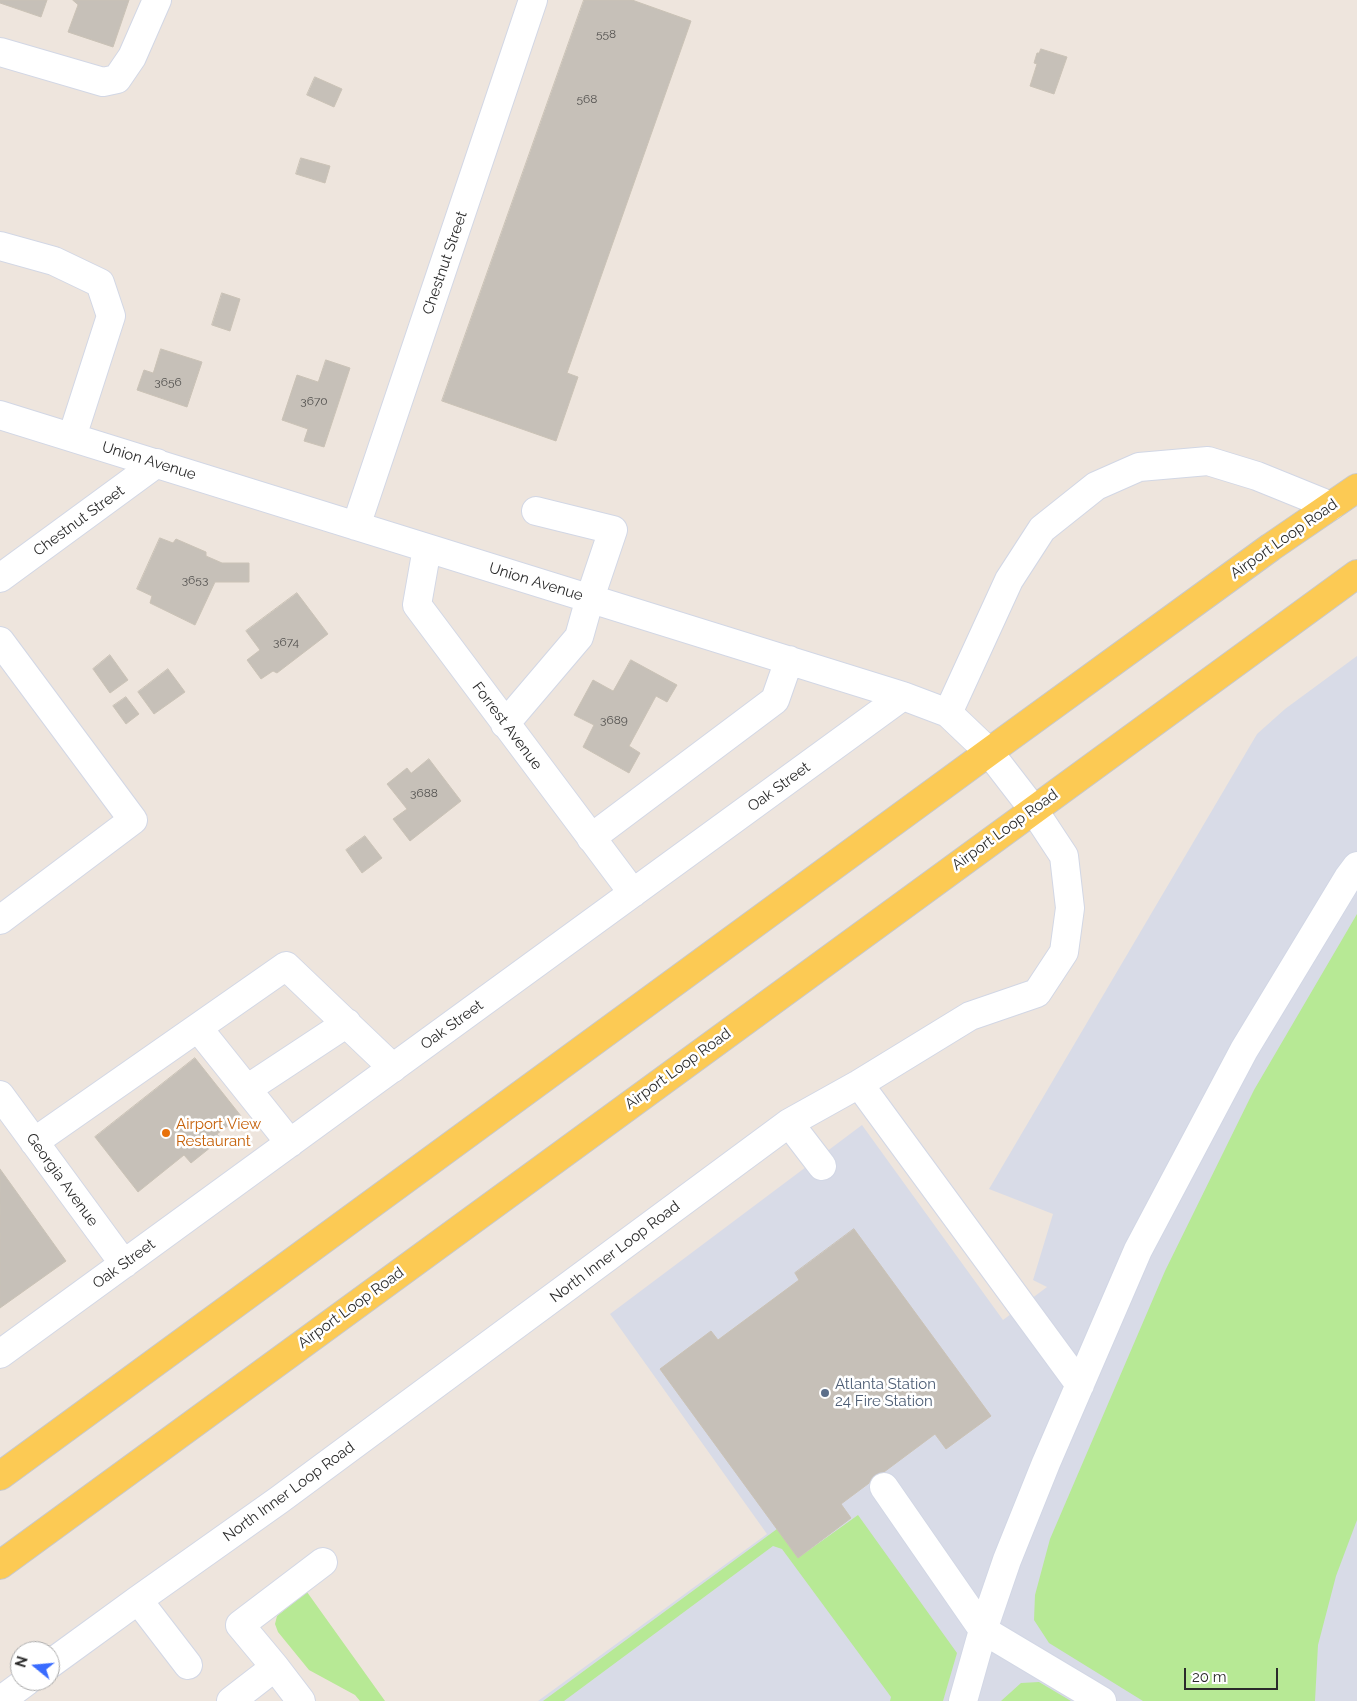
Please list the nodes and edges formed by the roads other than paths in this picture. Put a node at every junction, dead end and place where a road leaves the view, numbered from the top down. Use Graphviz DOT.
graph roads {
  1 [pos="157,0"];
  2 [pos="533,0"];
  3 [pos="0,52"];
  4 [pos="0,246"];
  5 [pos="0,414"];
  6 [pos="72,437"];
  7 [pos="157,463"];
  8 [pos="1357,488"];
  9 [pos="1331,506"];
  10 [pos="536,511"];
  11 [pos="356,526"];
  12 [pos="427,548"];
  13 [pos="1357,574"];
  14 [pos="0,578"];
  15 [pos="590,598"];
  16 [pos="0,641"];
  17 [pos="789,660"];
  18 [pos="903,696"];
  19 [pos="948,712"];
  20 [pos="505,724"];
  21 [pos="989,752"];
  22 [pos="1034,809"];
  23 [pos="591,838"];
  24 [pos="1357,866"];
  25 [pos="632,893"];
  26 [pos="0,920"];
  27 [pos="347,1023"];
  28 [pos="198,1028"];
  29 [pos="393,1068"];
  30 [pos="859,1084"];
  31 [pos="247,1089"];
  32 [pos="0,1095"];
  33 [pos="789,1123"];
  34 [pos="34,1142"];
  35 [pos="290,1143"];
  36 [pos="822,1166"];
  37 [pos="124,1264"];
  38 [pos="0,1354"];
  39 [pos="1080,1385"];
  40 [pos="0,1476"];
  41 [pos="884,1487"];
  42 [pos="323,1562"];
  43 [pos="0,1565"];
  44 [pos="138,1600"];
  45 [pos="983,1630"];
  46 [pos="60,1657"];
  47 [pos="188,1665"];
  48 [pos="275,1667"];
  49 [pos="14,1691"];
  50 [pos="0,1701"];
  51 [pos="230,1701"];
  52 [pos="300,1701"];
  53 [pos="963,1701"];
  54 [pos="1102,1701"];
  1 -- 3 [label="street"];
  2 -- 11 [label="street, Chestnut Street"];
  4 -- 6 [label="street"];
  5 -- 6 [label="street, Union Avenue"];
  6 -- 7 [label="street, Union Avenue"];
  7 -- 11 [label="street, Union Avenue"];
  7 -- 14 [label="street, Chestnut Street"];
  8 -- 9 [label="main road, Airport Loop Road"];
  9 -- 19 [label="street"];
  9 -- 21 [label="main road, Airport Loop Road"];
  10 -- 15 [label="street"];
  11 -- 12 [label="street, Union Avenue"];
  12 -- 15 [label="street, Union Avenue"];
  12 -- 20 [label="street, Forrest Avenue"];
  13 -- 22 [label="main road, Airport Loop Road"];
  15 -- 17 [label="street, Union Avenue"];
  15 -- 20 [label="street"];
  16 -- 26 [label="street"];
  17 -- 18 [label="street, Union Avenue"];
  17 -- 23 [label="street"];
  18 -- 19 [label="street, Union Avenue"];
  18 -- 25 [label="street, Oak Street"];
  19 -- 21 [label="street, Union Avenue"];
  20 -- 23 [label="street, Forrest Avenue"];
  21 -- 22 [label="street, Union Avenue"];
  21 -- 40 [label="main road, Airport Loop Road"];
  22 -- 30 [label="street, North Inner Loop Road"];
  22 -- 43 [label="main road, Airport Loop Road"];
  23 -- 25 [label="street, Forrest Avenue"];
  24 -- 39 [label="street"];
  25 -- 29 [label="street, Oak Street"];
  27 -- 28 [label="street"];
  27 -- 29 [label="street"];
  27 -- 31 [label="street"];
  28 -- 31 [label="street"];
  28 -- 34 [label="street"];
  29 -- 35 [label="street, Oak Street"];
  30 -- 33 [label="street, North Inner Loop Road"];
  30 -- 39 [label="street"];
  31 -- 35 [label="street"];
  32 -- 34 [label="street, Georgia Avenue"];
  33 -- 36 [label="street"];
  33 -- 44 [label="street, North Inner Loop Road"];
  34 -- 37 [label="street, Georgia Avenue"];
  35 -- 37 [label="street, Oak Street"];
  37 -- 38 [label="street, Oak Street"];
  39 -- 45 [label="street"];
  41 -- 45 [label="street"];
  42 -- 48 [label="street"];
  44 -- 46 [label="street, North Inner Loop Road"];
  44 -- 47 [label="street"];
  45 -- 53 [label="street"];
  45 -- 54 [label="street"];
  48 -- 51 [label="street"];
  48 -- 52 [label="street"];
  49 -- 50 [label="street"];
}
